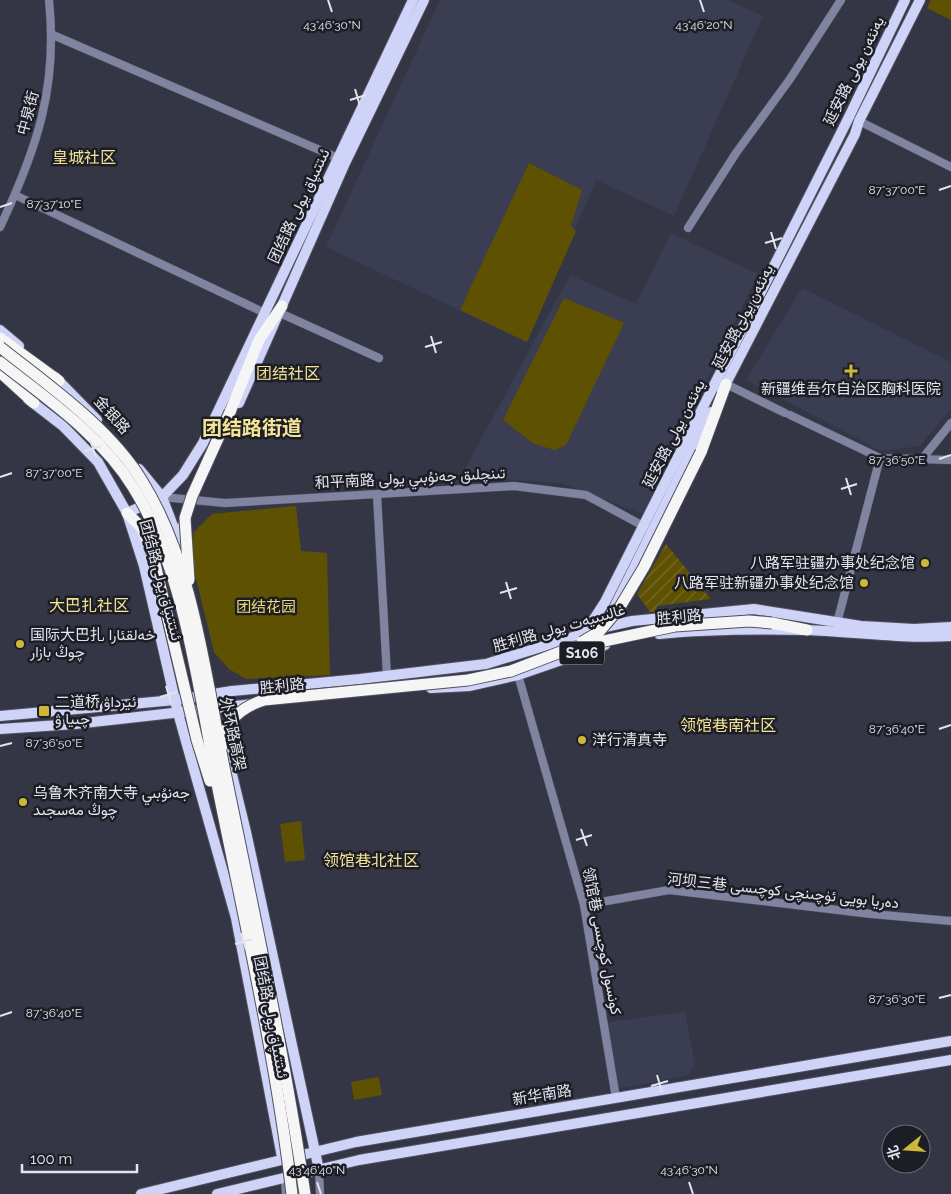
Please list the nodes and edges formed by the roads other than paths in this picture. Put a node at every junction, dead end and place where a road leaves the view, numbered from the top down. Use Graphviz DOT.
graph roads {
  1 [pos="49,0"];
  2 [pos="413,0"];
  3 [pos="424,0"];
  4 [pos="841,0"];
  5 [pos="905,0"];
  6 [pos="920,0"];
  7 [pos="53,35"];
  8 [pos="859,121"];
  9 [pos="338,158"];
  10 [pos="951,167"];
  11 [pos="15,196"];
  12 [pos="0,227"];
  13 [pos="688,228"];
  14 [pos="281,310"];
  15 [pos="264,313"];
  16 [pos="0,330"];
  17 [pos="0,338"];
  18 [pos="0,347"];
  19 [pos="379,358"];
  20 [pos="0,362"];
  21 [pos="0,372"];
  22 [pos="0,377"];
  23 [pos="59,380"];
  24 [pos="726,384"];
  25 [pos="34,403"];
  26 [pos="951,423"];
  27 [pos="880,458"];
  28 [pos="922,459"];
  29 [pos="951,460"];
  30 [pos="377,495"];
  31 [pos="162,497"];
  32 [pos="192,498"];
  33 [pos="127,513"];
  34 [pos="647,528"];
  35 [pos="178,539"];
  36 [pos="194,619"];
  37 [pos="837,622"];
  38 [pos="605,627"];
  39 [pos="951,627"];
  40 [pos="807,630"];
  41 [pos="581,634"];
  42 [pos="951,636"];
  43 [pos="571,648"];
  44 [pos="594,649"];
  45 [pos="518,675"];
  46 [pos="387,676"];
  47 [pos="212,694"];
  48 [pos="175,700"];
  49 [pos="215,708"];
  50 [pos="178,713"];
  51 [pos="0,716"];
  52 [pos="0,729"];
  53 [pos="224,768"];
  54 [pos="228,839"];
  55 [pos="584,905"];
  56 [pos="951,921"];
  57 [pos="951,1041"];
  58 [pos="951,1060"];
  59 [pos="616,1098"];
  60 [pos="505,1117"];
  61 [pos="508,1135"];
  62 [pos="316,1152"];
  63 [pos="283,1160"];
  64 [pos="319,1170"];
  65 [pos="285,1178"];
  66 [pos="140,1194"];
  67 [pos="217,1194"];
  68 [pos="286,1194"];
  69 [pos="292,1194"];
  70 [pos="305,1194"];
  71 [pos="320,1194"];
  1 -- 7 [label="street, 中泉街"];
  2 -- 9 [label="main road, 团结路 ئىتتىپاق يولى"];
  3 -- 14 [label="main road, 团结路 ئىتتىپاق يولى"];
  4 -- 13 [label="street"];
  5 -- 34 [label="main road, 延安路 يەنئەن يولى / S106"];
  6 -- 8 [label="main road, 延安路يەنئەن يولى / S106"];
  7 -- 9 [label="street"];
  7 -- 11 [label="street, 中泉街"];
  8 -- 10 [label="street"];
  8 -- 24 [label="main road, 延安路يەنئەن يولى / S106"];
  9 -- 15 [label="main road, 团结路 ئىتتىپاق يولى"];
  11 -- 12 [label="street, 中泉街"];
  11 -- 15 [label="street"];
  14 -- 19 [label="street"];
  14 -- 32 [label="main road, 团结路 ئىتتىپاق يولى"];
  14 -- 36 [label="highway, bridge"];
  15 -- 31 [label="main road, 团结路 ئىتتىپاق يولى"];
  16 -- 23 [label="main road, 金银路"];
  17 -- 23 [label="highway"];
  18 -- 36 [label="highway, 外环路高架, bridge"];
  20 -- 54 [label="highway, 外环路高架, bridge"];
  21 -- 25 [label="highway"];
  22 -- 25 [label="main road"];
  23 -- 31 [label="main road, 金银路"];
  24 -- 27 [label="street"];
  24 -- 34 [label="main road, 延安路يەنئەن يولى / S106"];
  24 -- 43 [label="highway, bridge"];
  25 -- 33 [label="main road"];
  26 -- 28 [label="street"];
  27 -- 28 [label="street"];
  27 -- 37 [label="street"];
  28 -- 29 [label="street"];
  30 -- 32 [label="street, 和平南路 تىنچلىق جەنۇبىي يولى"];
  30 -- 34 [label="street, 和平南路 تىنچلىق جەنۇبىي يولى"];
  30 -- 46 [label="street"];
  31 -- 32 [label="street, 和平南路 تىنچلىق جەنۇبىي يولى"];
  31 -- 33 [label="main road, 团结路 ئىتتىپاق يولى"];
  31 -- 35 [label="main road, 金银路"];
  32 -- 35 [label="main road, 团结路 ئىتتىپاق يولى"];
  33 -- 48 [label="main road, 团结路 ئىتتىپاق يولى"];
  33 -- 54 [label="highway, bridge"];
  34 -- 38 [label="main road, 延安路يەنئەن يولى / S106"];
  34 -- 41 [label="main road, 延安路 يەنئەن يولى / S106"];
  35 -- 47 [label="main road, 团结路 ئىتتىپاق يولى"];
  36 -- 53 [label="highway, 外环路高架, bridge"];
  37 -- 38 [label="main road, 胜利路 غالىبىيەت يولى / S106"];
  37 -- 39 [label="main road, 胜利路 غالىبىيەت يولى / S106"];
  38 -- 41 [label="main road, 胜利路 غالىبىيەت يولى / S106"];
  38 -- 44 [label="main road, 延安路يەنئەن يولى / S106"];
  40 -- 42 [label="main road, 胜利路 / S106"];
  40 -- 43 [label="highway, bridge"];
  40 -- 44 [label="main road, 胜利路 / S106"];
  41 -- 46 [label="main road, 胜利路 غالىبىيەت يولى / S106"];
  43 -- 53 [label="highway, bridge"];
  44 -- 45 [label="main road, 胜利路 / S106"];
  45 -- 49 [label="main road, 胜利路 / S106"];
  45 -- 55 [label="street, 领馆巷 كونسول كوچىسى"];
  46 -- 47 [label="main road, 胜利路 غالىبىيەت يولى / S106"];
  47 -- 48 [label="main road, 胜利路 غالىبىيەت يولى / S106"];
  47 -- 49 [label="main road, 团结路 ئىتتىپاق يولى"];
  48 -- 50 [label="main road, 团结路 ئىتتىپاق يولى"];
  48 -- 51 [label="main road, 胜利路 غالىبىيەت يولى"];
  49 -- 50 [label="main road, 胜利路 / S106"];
  49 -- 62 [label="main road, 团结路 ئىتتىپاق يولى"];
  50 -- 52 [label="main road, 胜利路"];
  50 -- 63 [label="main road, 团结路 ئىتتىپاق يولى"];
  53 -- 70 [label="highway, 外环路高架, bridge"];
  54 -- 69 [label="highway, 外环路高架, bridge"];
  55 -- 56 [label="street, 河坝三巷 دەريا بويى ئۈچىنچى كوچىسى"];
  55 -- 59 [label="street, 领馆巷 كونسول كوچىسى"];
  57 -- 59 [label="main road, 新华南路"];
  58 -- 61 [label="main road"];
  59 -- 60 [label="main road, 新华南路"];
  60 -- 61 [label="main road"];
  60 -- 62 [label="main road, 新华南路"];
  61 -- 64 [label="main road"];
  62 -- 63 [label="main road, 新华南路"];
  62 -- 64 [label="main road, 团结路 ئىتتىپاق يولى"];
  63 -- 65 [label="main road, 团结路 ئىتتىپاق يولى"];
  63 -- 66 [label="main road, 新华南路"];
  64 -- 65 [label="main road"];
  64 -- 71 [label="street"];
  65 -- 67 [label="main road"];
  65 -- 68 [label="street"];
}
